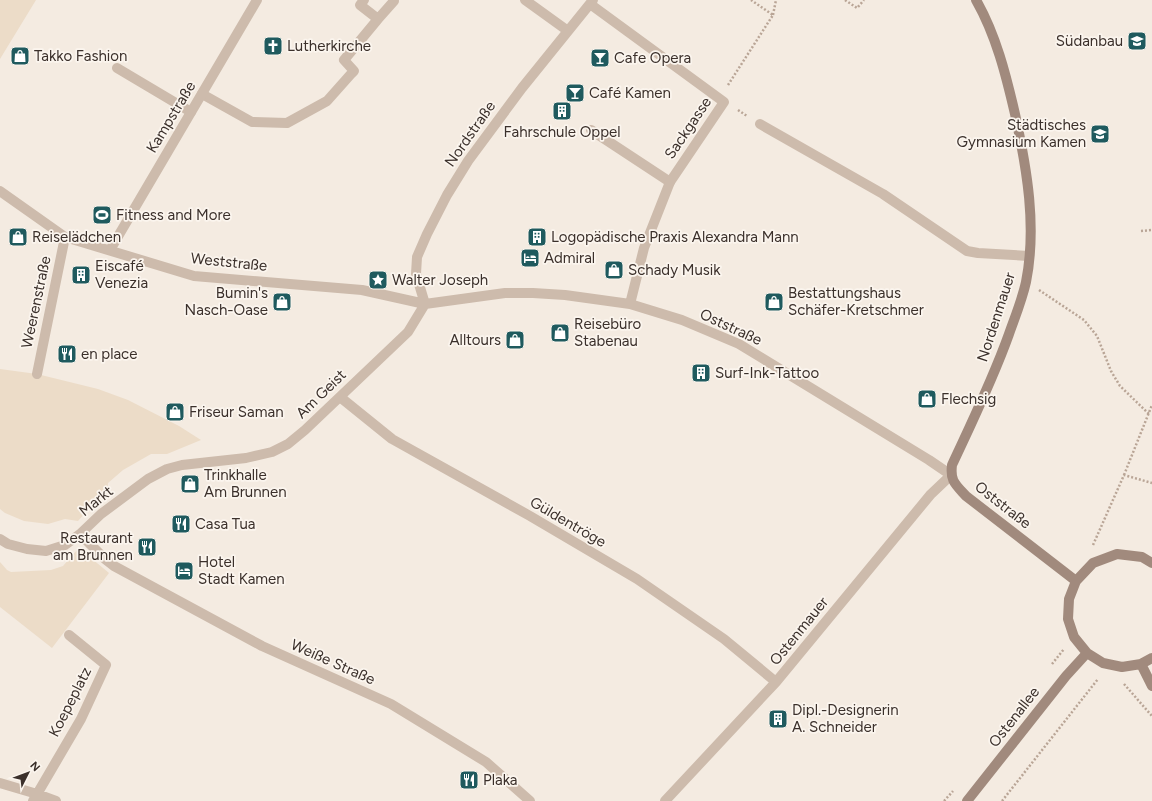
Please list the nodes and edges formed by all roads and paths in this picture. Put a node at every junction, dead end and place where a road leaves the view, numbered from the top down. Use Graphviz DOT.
graph roads {
  1 [pos="258,0"];
  2 [pos="364,0"];
  3 [pos="393,0"];
  4 [pos="525,0"];
  5 [pos="751,0"];
  6 [pos="776,0"];
  7 [pos="845,0"];
  8 [pos="864,0"];
  9 [pos="976,0"];
  10 [pos="592,2"];
  11 [pos="773,15"];
  12 [pos="378,19"];
  13 [pos="568,31"];
  14 [pos="117,68"];
  15 [pos="202,94"];
  16 [pos="724,102"];
  17 [pos="191,112"];
  18 [pos="760,124"];
  19 [pos="591,130"];
  20 [pos="670,182"];
  21 [pos="0,191"];
  22 [pos="1152,230"];
  23 [pos="1141,231"];
  24 [pos="65,237"];
  25 [pos="110,250"];
  26 [pos="1029,256"];
  27 [pos="1026,282"];
  28 [pos="425,304"];
  29 [pos="630,304"];
  30 [pos="37,374"];
  31 [pos="340,397"];
  32 [pos="1152,405"];
  33 [pos="1149,414"];
  34 [pos="211,462"];
  35 [pos="951,475"];
  36 [pos="1124,475"];
  37 [pos="1152,483"];
  38 [pos="80,534"];
  39 [pos="0,540"];
  40 [pos="1090,551"];
  41 [pos="1152,563"];
  42 [pos="1076,581"];
  43 [pos="69,635"];
  44 [pos="1087,653"];
  45 [pos="1152,658"];
  46 [pos="1141,664"];
  47 [pos="1101,676"];
  48 [pos="1120,680"];
  49 [pos="776,682"];
  50 [pos="1152,686"];
  51 [pos="1152,716"];
  52 [pos="0,783"];
  53 [pos="35,798"];
  54 [pos="56,801"];
  55 [pos="530,801"];
  56 [pos="665,801"];
  57 [pos="967,801"];
  58 [pos="1002,801"];
  1 -- 15 [label="street, Kampstraße"];
  2 -- 12 [label="street"];
  3 -- 12 [label="street"];
  4 -- 13 [label="street"];
  5 -- 11 [label="path"];
  6 -- 11 [label="path"];
  7 -- 8 [label="path"];
  9 -- 26 [label="street, Nordenmauer"];
  10 -- 13 [label="street, Nordstraße"];
  10 -- 16 [label="street, Sackgasse"];
  11 -- 16 [label="path"];
  12 -- 15 [label="street"];
  13 -- 28 [label="street, Nordstraße"];
  14 -- 17 [label="street"];
  15 -- 17 [label="street, Kampstraße"];
  16 -- 18 [label="path"];
  16 -- 20 [label="street, Sackgasse"];
  17 -- 25 [label="street, Kampstraße"];
  18 -- 26 [label="street"];
  19 -- 20 [label="street"];
  20 -- 29 [label="street, Sackgasse"];
  21 -- 24 [label="street, Weststraße"];
  22 -- 23 [label="path"];
  24 -- 25 [label="street, Weststraße"];
  24 -- 30 [label="street, Weerenstraße"];
  25 -- 28 [label="street, Weststraße"];
  26 -- 27 [label="street, Nordenmauer"];
  27 -- 33 [label="path"];
  27 -- 35 [label="street, Nordenmauer"];
  28 -- 29 [label="street, Oststraße"];
  28 -- 31 [label="street, Am Geist"];
  29 -- 35 [label="street, Oststraße"];
  31 -- 34 [label="street, Am Geist"];
  31 -- 49 [label="street, Güldentröge"];
  32 -- 33 [label="path"];
  33 -- 36 [label="path"];
  34 -- 38 [label="street, Markt"];
  35 -- 42 [label="street, Oststraße"];
  35 -- 49 [label="street, Ostenmauer"];
  36 -- 37 [label="path"];
  36 -- 40 [label="path"];
  38 -- 39 [label="street, Markt"];
  38 -- 55 [label="street, Weiße Straße"];
  41 -- 42 [label="street"];
  42 -- 44 [label="street"];
  43 -- 53 [label="street, Koepeplatz"];
  44 -- 46 [label="street"];
  44 -- 57 [label="street, Ostenallee"];
  45 -- 46 [label="street"];
  46 -- 50 [label="street"];
  47 -- 58 [label="path"];
  48 -- 51 [label="path"];
  49 -- 56 [label="street, Ostenmauer"];
  52 -- 53 [label="street"];
  53 -- 54 [label="street"];
}
